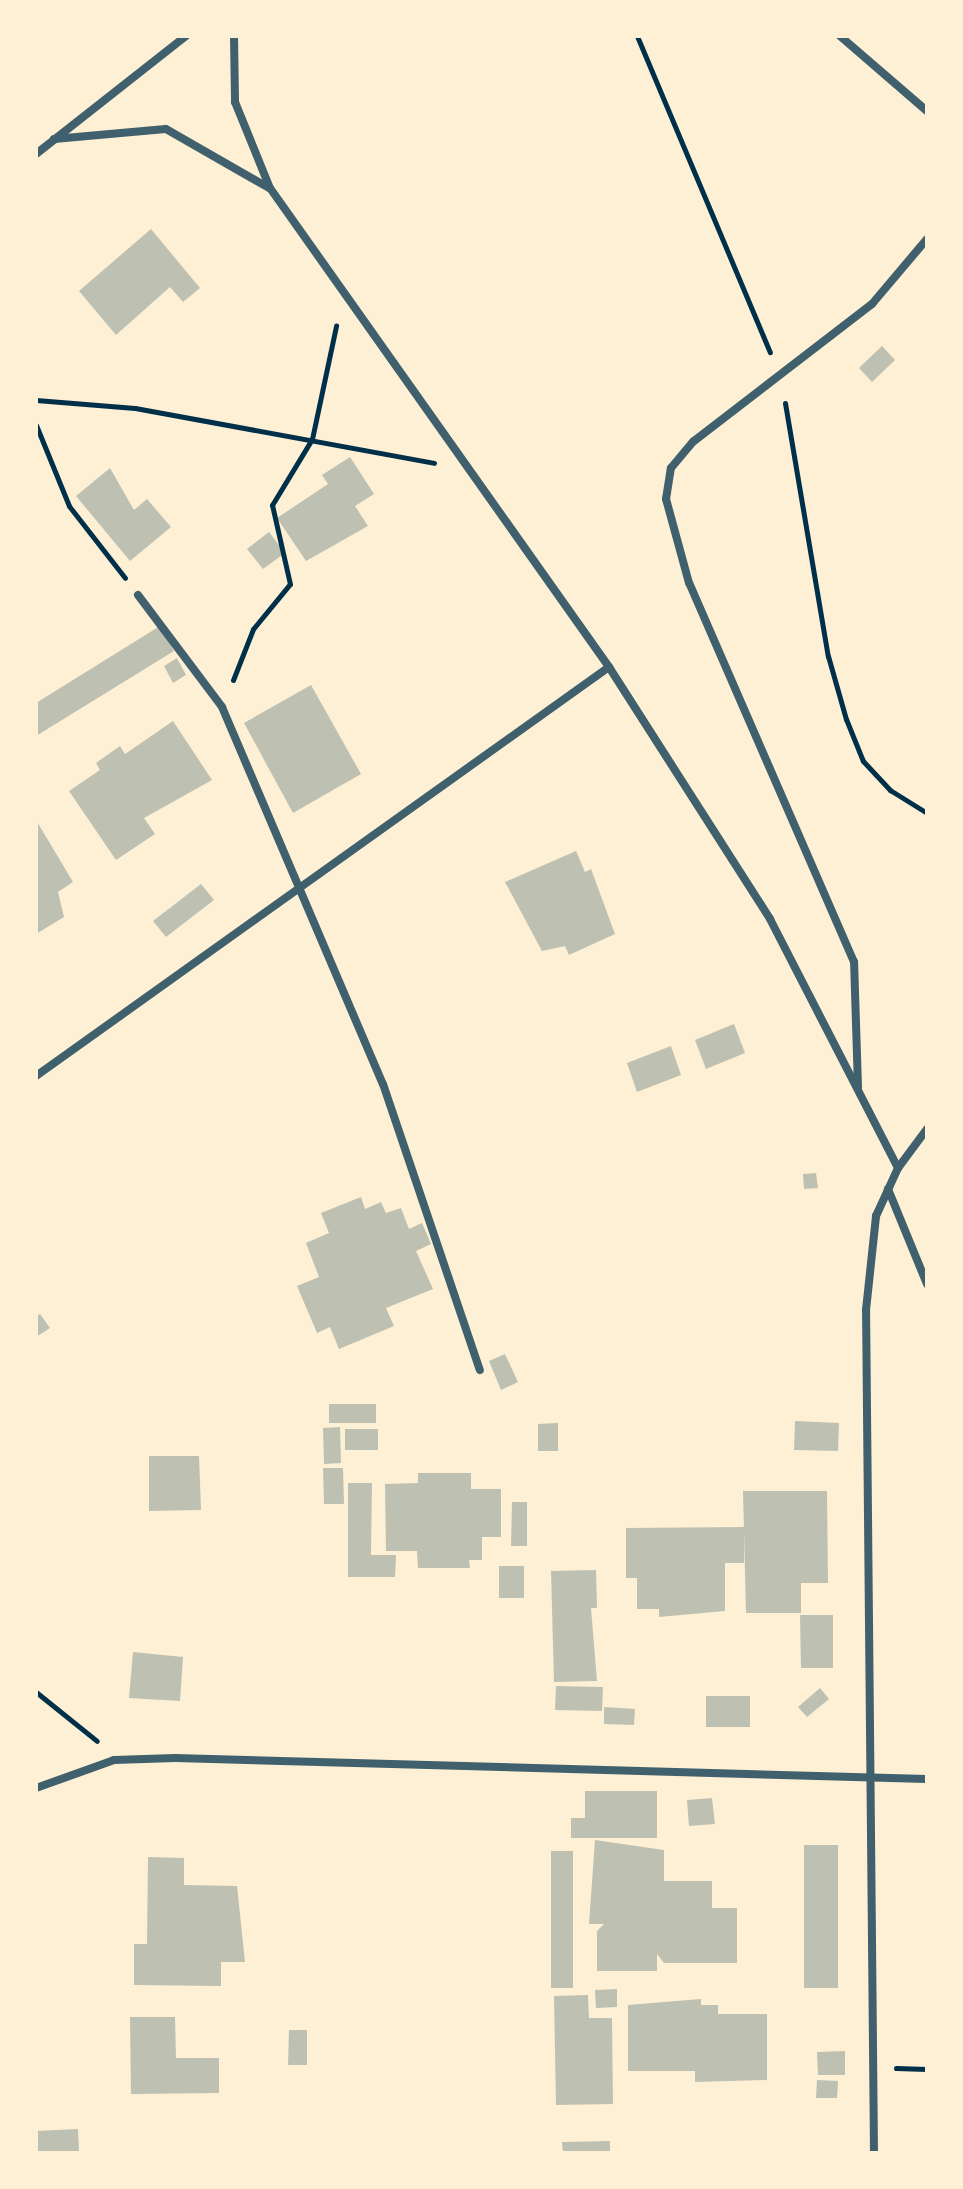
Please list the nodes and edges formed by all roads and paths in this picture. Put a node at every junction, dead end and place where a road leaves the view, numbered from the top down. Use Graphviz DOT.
graph roads {
  1 [pos="186,36"];
  2 [pos="234,36"];
  3 [pos="637,36"];
  4 [pos="840,36"];
  5 [pos="927,111"];
  6 [pos="54,139"];
  7 [pos="36,154"];
  8 [pos="270,188"];
  9 [pos="927,239"];
  10 [pos="343,291"];
  11 [pos="781,378"];
  12 [pos="36,400"];
  13 [pos="36,425"];
  14 [pos="312,439"];
  15 [pos="471,470"];
  16 [pos="138,595"];
  17 [pos="609,667"];
  18 [pos="222,707"];
  19 [pos="927,813"];
  20 [pos="298,886"];
  21 [pos="36,1076"];
  22 [pos="858,1091"];
  23 [pos="927,1129"];
  24 [pos="898,1168"];
  25 [pos="888,1189"];
  26 [pos="927,1284"];
  27 [pos="480,1370"];
  28 [pos="36,1692"];
  29 [pos="114,1760"];
  30 [pos="871,1776"];
  31 [pos="927,1779"];
  32 [pos="36,1788"];
  33 [pos="874,2153"];
  1 -- 6 [label="street"];
  2 -- 8 [label="street"];
  3 -- 11 [label="path"];
  4 -- 5 [label="street"];
  6 -- 7 [label="street"];
  6 -- 8 [label="street"];
  8 -- 10 [label="street"];
  9 -- 11 [label="street"];
  10 -- 14 [label="path"];
  10 -- 15 [label="street"];
  11 -- 19 [label="path"];
  11 -- 22 [label="street"];
  12 -- 14 [label="path"];
  13 -- 16 [label="path"];
  14 -- 15 [label="path"];
  14 -- 18 [label="path"];
  15 -- 17 [label="street"];
  16 -- 18 [label="street"];
  17 -- 20 [label="street"];
  17 -- 22 [label="street"];
  18 -- 20 [label="street"];
  20 -- 21 [label="street"];
  20 -- 27 [label="street"];
  22 -- 24 [label="street"];
  23 -- 24 [label="street"];
  24 -- 25 [label="street"];
  25 -- 26 [label="street"];
  25 -- 30 [label="street"];
  28 -- 29 [label="path"];
  29 -- 30 [label="street"];
  29 -- 32 [label="street"];
  30 -- 31 [label="street"];
  30 -- 33 [label="street"];
}
